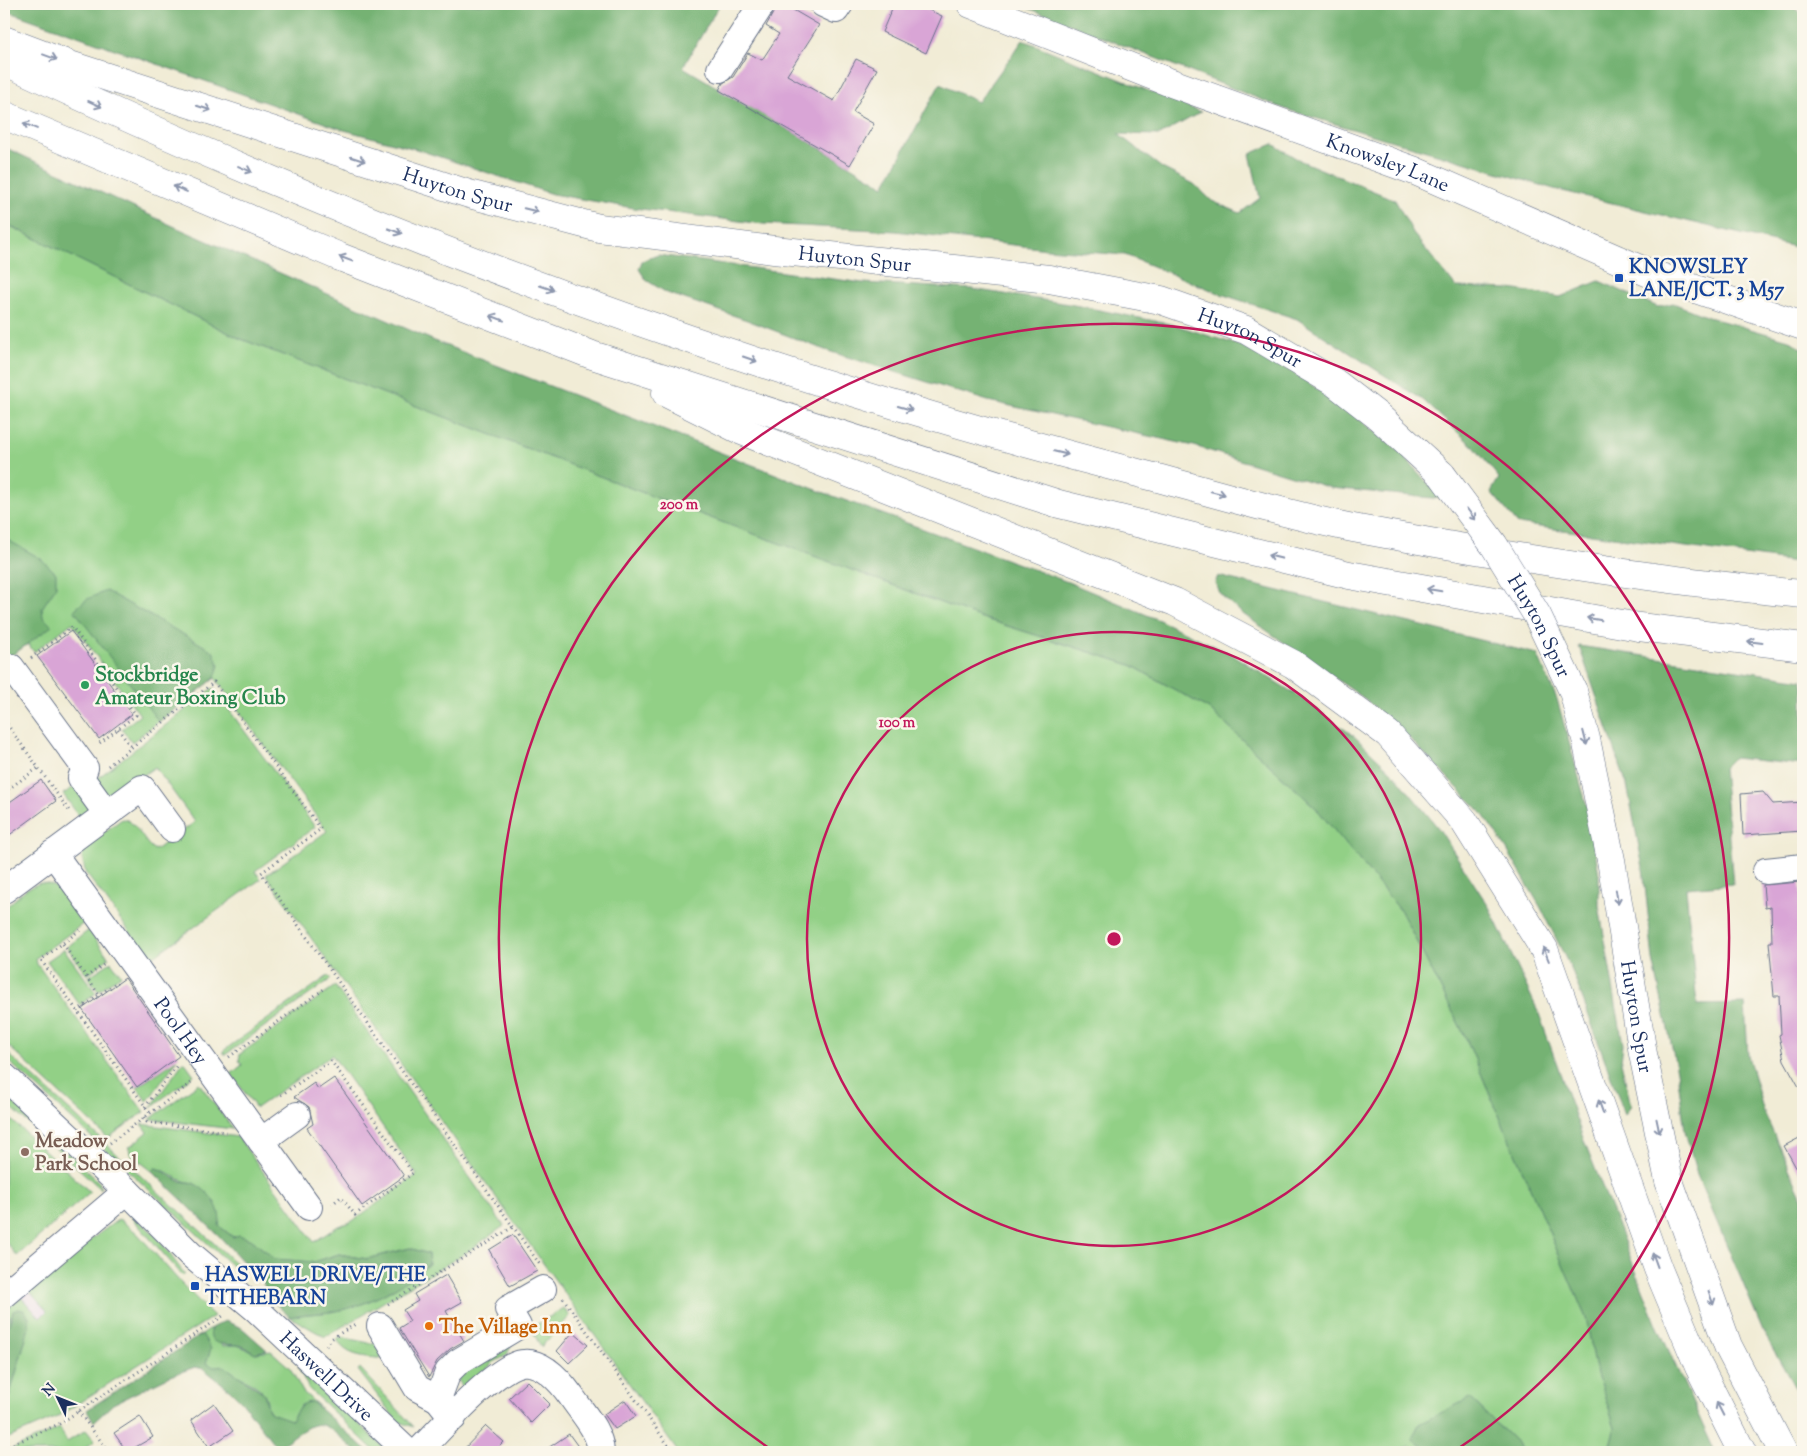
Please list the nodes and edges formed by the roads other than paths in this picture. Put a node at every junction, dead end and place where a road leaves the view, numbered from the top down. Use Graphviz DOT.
graph roads {
  1 [pos="762,4"];
  2 [pos="823,4"];
  3 [pos="840,4"];
  4 [pos="971,4"];
  5 [pos="4,40"];
  6 [pos="4,61"];
  7 [pos="720,69"];
  8 [pos="4,115"];
  9 [pos="1803,326"];
  10 [pos="592,355"];
  11 [pos="1803,594"];
  12 [pos="1803,647"];
  13 [pos="12,669"];
  14 [pos="106,814"];
  15 [pos="172,829"];
  16 [pos="53,853"];
  17 [pos="1803,867"];
  18 [pos="1766,871"];
  19 [pos="4,890"];
  20 [pos="4,1076"];
  21 [pos="297,1115"];
  22 [pos="255,1133"];
  23 [pos="127,1191"];
  24 [pos="309,1207"];
  25 [pos="549,1285"];
  26 [pos="4,1295"];
  27 [pos="375,1317"];
  28 [pos="518,1326"];
  29 [pos="523,1363"];
  30 [pos="445,1408"];
  31 [pos="408,1452"];
  32 [pos="418,1452"];
  33 [pos="601,1452"];
  34 [pos="1742,1452"];
  35 [pos="1783,1452"];
  1 -- 7 [label="street"];
  2 -- 3 [label="street"];
  4 -- 9 [label="main road, Knowsley Lane"];
  5 -- 35 [label="main road, Huyton Spur, one-way, bridge"];
  6 -- 11 [label="main road, one-way"];
  10 -- 8 [label="main road, one-way"];
  12 -- 10 [label="main road, one-way"];
  34 -- 10 [label="main road, one-way"];
  13 -- 14 [label="street"];
  14 -- 15 [label="street"];
  14 -- 16 [label="street"];
  16 -- 19 [label="street"];
  16 -- 22 [label="street, Pool Hey"];
  17 -- 18 [label="street"];
  20 -- 23 [label="street, Haswell Drive"];
  21 -- 22 [label="street"];
  22 -- 24 [label="street, Pool Hey"];
  23 -- 26 [label="street"];
  23 -- 31 [label="street, Haswell Drive"];
  25 -- 28 [label="street"];
  27 -- 30 [label="street"];
  28 -- 29 [label="street"];
  28 -- 30 [label="street"];
  29 -- 30 [label="street"];
  29 -- 33 [label="street"];
  30 -- 32 [label="street"];
}
